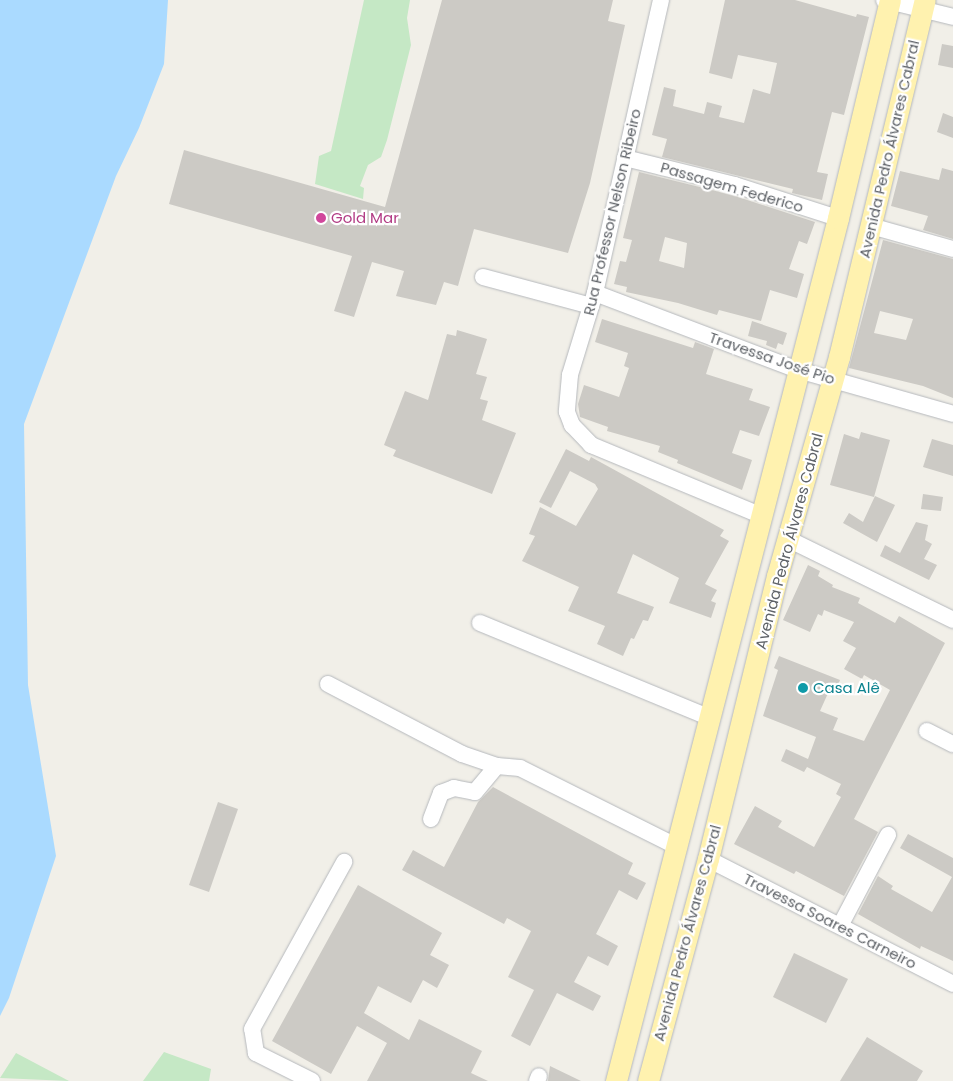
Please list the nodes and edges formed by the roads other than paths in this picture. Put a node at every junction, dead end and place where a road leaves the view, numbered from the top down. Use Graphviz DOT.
graph roads {
  1 [pos="661,0"];
  2 [pos="888,0"];
  3 [pos="923,5"];
  4 [pos="953,17"];
  5 [pos="625,158"];
  6 [pos="838,218"];
  7 [pos="871,226"];
  8 [pos="953,249"];
  9 [pos="483,278"];
  10 [pos="593,300"];
  11 [pos="798,370"];
  12 [pos="832,380"];
  13 [pos="953,414"];
  14 [pos="760,515"];
  15 [pos="788,539"];
  16 [pos="777,576"];
  17 [pos="953,620"];
  18 [pos="480,623"];
  19 [pos="328,684"];
  20 [pos="710,718"];
  21 [pos="927,731"];
  22 [pos="953,744"];
  23 [pos="497,766"];
  24 [pos="431,819"];
  25 [pos="888,835"];
  26 [pos="678,847"];
  27 [pos="708,859"];
  28 [pos="344,862"];
  29 [pos="840,926"];
  30 [pos="953,984"];
  31 [pos="312,1081"];
  32 [pos="616,1081"];
  33 [pos="648,1081"];
  1 -- 5 [label="street, Rua Professor Nelson Ribeiro"];
  2 -- 3 [label="street"];
  2 -- 6 [label="main road, Avenida Pedro Álvares Cabral"];
  3 -- 4 [label="street"];
  3 -- 7 [label="main road, Avenida Pedro Álvares Cabral"];
  5 -- 6 [label="street, Passagem Federico"];
  5 -- 10 [label="street, Rua Professor Nelson Ribeiro"];
  6 -- 11 [label="main road, Avenida Pedro Álvares Cabral"];
  7 -- 8 [label="street"];
  7 -- 12 [label="main road, Avenida Pedro Álvares Cabral"];
  9 -- 10 [label="street, Travessa José Pio"];
  10 -- 11 [label="street, Travessa José Pio"];
  10 -- 14 [label="street, Rua Professor Nelson Ribeiro"];
  11 -- 12 [label="street, Travessa José Pio"];
  11 -- 14 [label="main road, Avenida Pedro Álvares Cabral"];
  12 -- 13 [label="street, Travessa José Pio"];
  12 -- 15 [label="main road, Avenida Pedro Álvares Cabral"];
  14 -- 16 [label="main road"];
  14 -- 20 [label="main road, Avenida Pedro Álvares Cabral"];
  15 -- 16 [label="main road, Avenida Pedro Álvares Cabral"];
  15 -- 17 [label="street"];
  16 -- 27 [label="main road, Avenida Pedro Álvares Cabral"];
  18 -- 20 [label="street"];
  19 -- 23 [label="street"];
  20 -- 26 [label="main road, Avenida Pedro Álvares Cabral"];
  21 -- 22 [label="street"];
  23 -- 24 [label="street"];
  23 -- 26 [label="street"];
  25 -- 29 [label="street"];
  26 -- 32 [label="main road, Avenida Pedro Álvares Cabral"];
  27 -- 29 [label="street, Travessa Soares Carneiro"];
  27 -- 33 [label="main road, Avenida Pedro Álvares Cabral"];
  28 -- 31 [label="street"];
  29 -- 30 [label="street, Travessa Soares Carneiro"];
}
